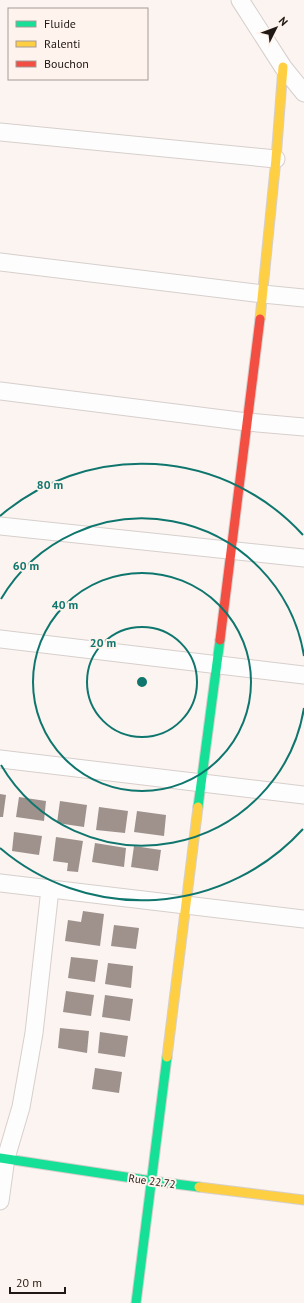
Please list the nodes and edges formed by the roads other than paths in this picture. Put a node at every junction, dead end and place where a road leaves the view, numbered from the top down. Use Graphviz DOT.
graph roads {
  1 [pos="240,0"];
  2 [pos="283,67"];
  3 [pos="304,93"];
  4 [pos="0,132"];
  5 [pos="276,159"];
  6 [pos="0,262"];
  7 [pos="263,294"];
  8 [pos="304,298"];
  9 [pos="0,391"];
  10 [pos="247,422"];
  11 [pos="304,427"];
  12 [pos="0,526"];
  13 [pos="231,550"];
  14 [pos="304,558"];
  15 [pos="0,639"];
  16 [pos="217,665"];
  17 [pos="304,675"];
  18 [pos="0,759"];
  19 [pos="202,783"];
  20 [pos="304,795"];
  21 [pos="0,883"];
  22 [pos="50,889"];
  23 [pos="186,904"];
  24 [pos="304,919"];
  25 [pos="3,1158"];
  26 [pos="152,1182"];
  27 [pos="304,1200"];
  28 [pos="0,1201"];
  29 [pos="136,1303"];
  1 -- 2 [label="street"];
  2 -- 3 [label="street"];
  2 -- 5 [label="street"];
  4 -- 5 [label="street"];
  5 -- 7 [label="street"];
  6 -- 7 [label="street"];
  7 -- 8 [label="street"];
  7 -- 10 [label="street"];
  9 -- 10 [label="street"];
  10 -- 11 [label="street"];
  10 -- 13 [label="street"];
  12 -- 13 [label="street"];
  13 -- 14 [label="street"];
  13 -- 16 [label="street"];
  15 -- 16 [label="street"];
  16 -- 17 [label="street"];
  16 -- 19 [label="street"];
  18 -- 19 [label="street"];
  19 -- 20 [label="street"];
  19 -- 23 [label="street"];
  21 -- 22 [label="street"];
  22 -- 23 [label="street"];
  22 -- 25 [label="street"];
  23 -- 24 [label="street"];
  23 -- 26 [label="street"];
  25 -- 26 [label="street, Rue 22.72"];
  25 -- 28 [label="street"];
  26 -- 27 [label="street, Rue 22.72"];
  26 -- 29 [label="street"];
}
